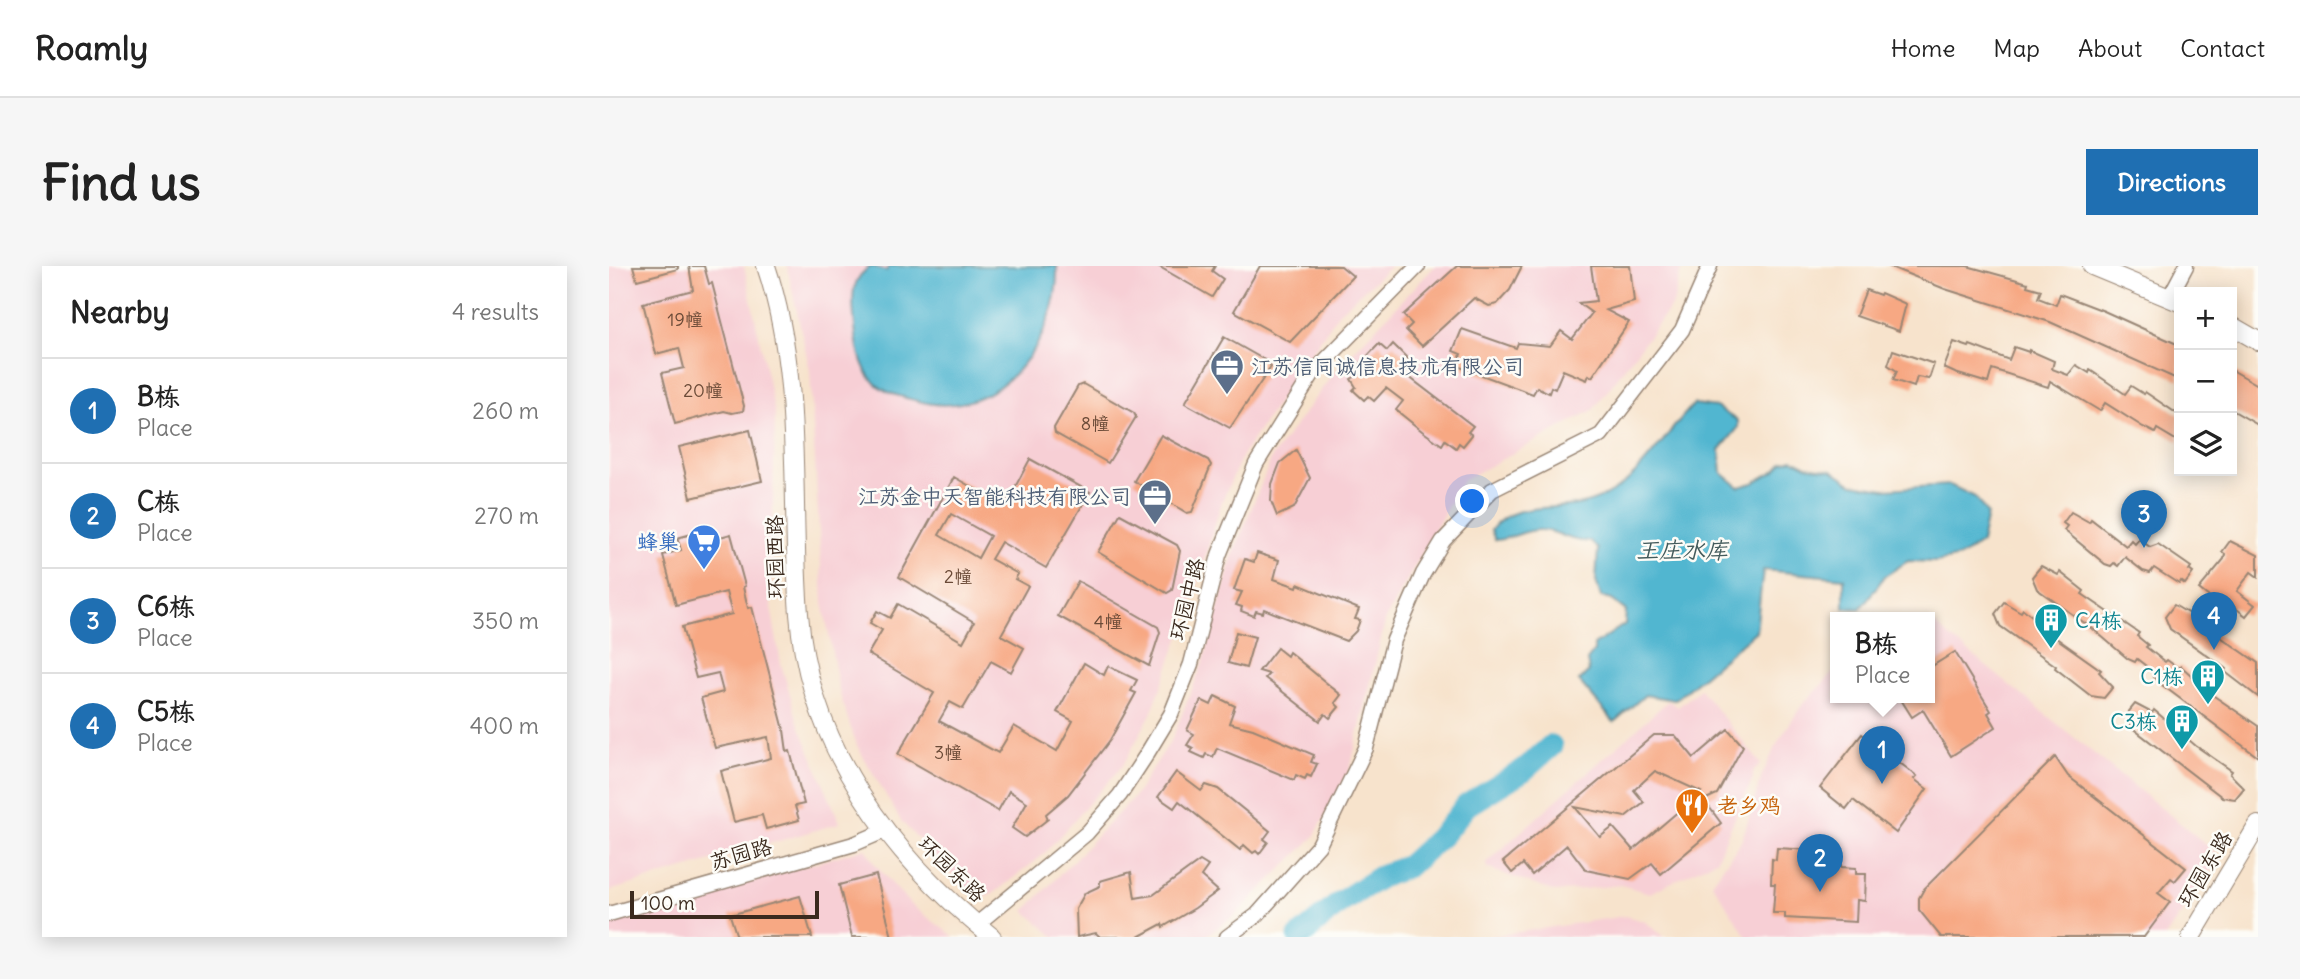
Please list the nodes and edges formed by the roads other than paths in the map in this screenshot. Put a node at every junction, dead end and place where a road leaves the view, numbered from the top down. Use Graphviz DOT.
graph roads {
  1 [pos="767,266"];
  2 [pos="1417,266"];
  3 [pos="1710,266"];
  4 [pos="2092,266"];
  5 [pos="2186,266"];
  6 [pos="2179,287"];
  7 [pos="2174,300"];
  8 [pos="2237,329"];
  9 [pos="2258,341"];
  10 [pos="2258,825"];
  11 [pos="884,831"];
  12 [pos="609,914"];
  13 [pos="977,925"];
  14 [pos="992,937"];
  15 [pos="1227,937"];
  16 [pos="2191,937"];
  1 -- 11 [label="street, 环园西路"];
  2 -- 13 [label="street, 环园中路"];
  3 -- 15 [label="street"];
  4 -- 7 [label="street"];
  5 -- 6 [label="street"];
  8 -- 9 [label="street"];
  10 -- 16 [label="street, 环园东路"];
  11 -- 12 [label="street, 苏园路"];
  11 -- 13 [label="street, 环园东路"];
  13 -- 14 [label="street, 环园东路"];
}
